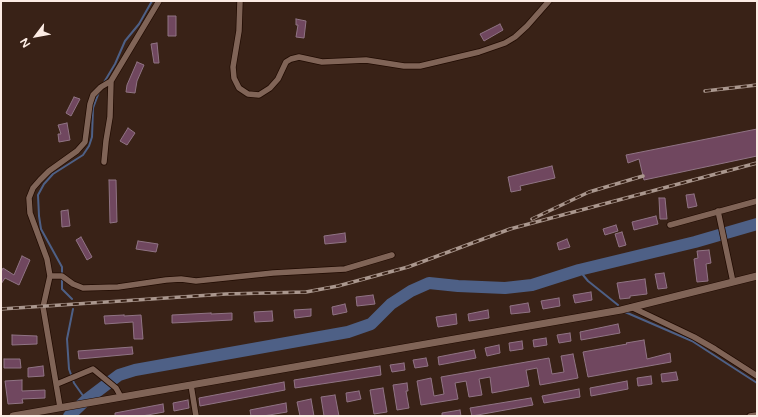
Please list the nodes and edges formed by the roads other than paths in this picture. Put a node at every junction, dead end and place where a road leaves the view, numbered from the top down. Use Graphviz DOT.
graph roads {
  1 [pos="159,1"];
  2 [pos="240,1"];
  3 [pos="549,1"];
  4 [pos="111,81"];
  5 [pos="104,162"];
  6 [pos="757,201"];
  7 [pos="718,211"];
  8 [pos="670,225"];
  9 [pos="392,255"];
  10 [pos="50,276"];
  11 [pos="757,276"];
  12 [pos="732,282"];
  13 [pos="631,307"];
  14 [pos="757,376"];
  15 [pos="57,384"];
  16 [pos="191,385"];
  17 [pos="121,397"];
  18 [pos="60,407"];
  19 [pos="757,415"];
  20 [pos="13,416"];
  21 [pos="196,416"];
  22 [pos="750,416"];
  1 -- 4 [label="street"];
  2 -- 3 [label="street"];
  4 -- 5 [label="street"];
  4 -- 10 [label="street"];
  6 -- 7 [label="street"];
  7 -- 8 [label="street"];
  7 -- 12 [label="street"];
  9 -- 10 [label="street"];
  10 -- 15 [label="street"];
  11 -- 12 [label="street"];
  12 -- 13 [label="street"];
  13 -- 14 [label="street"];
  13 -- 16 [label="street"];
  15 -- 17 [label="street"];
  15 -- 18 [label="street"];
  16 -- 17 [label="street"];
  16 -- 21 [label="street"];
  17 -- 18 [label="street"];
  18 -- 20 [label="street"];
  19 -- 22 [label="street"];
}
